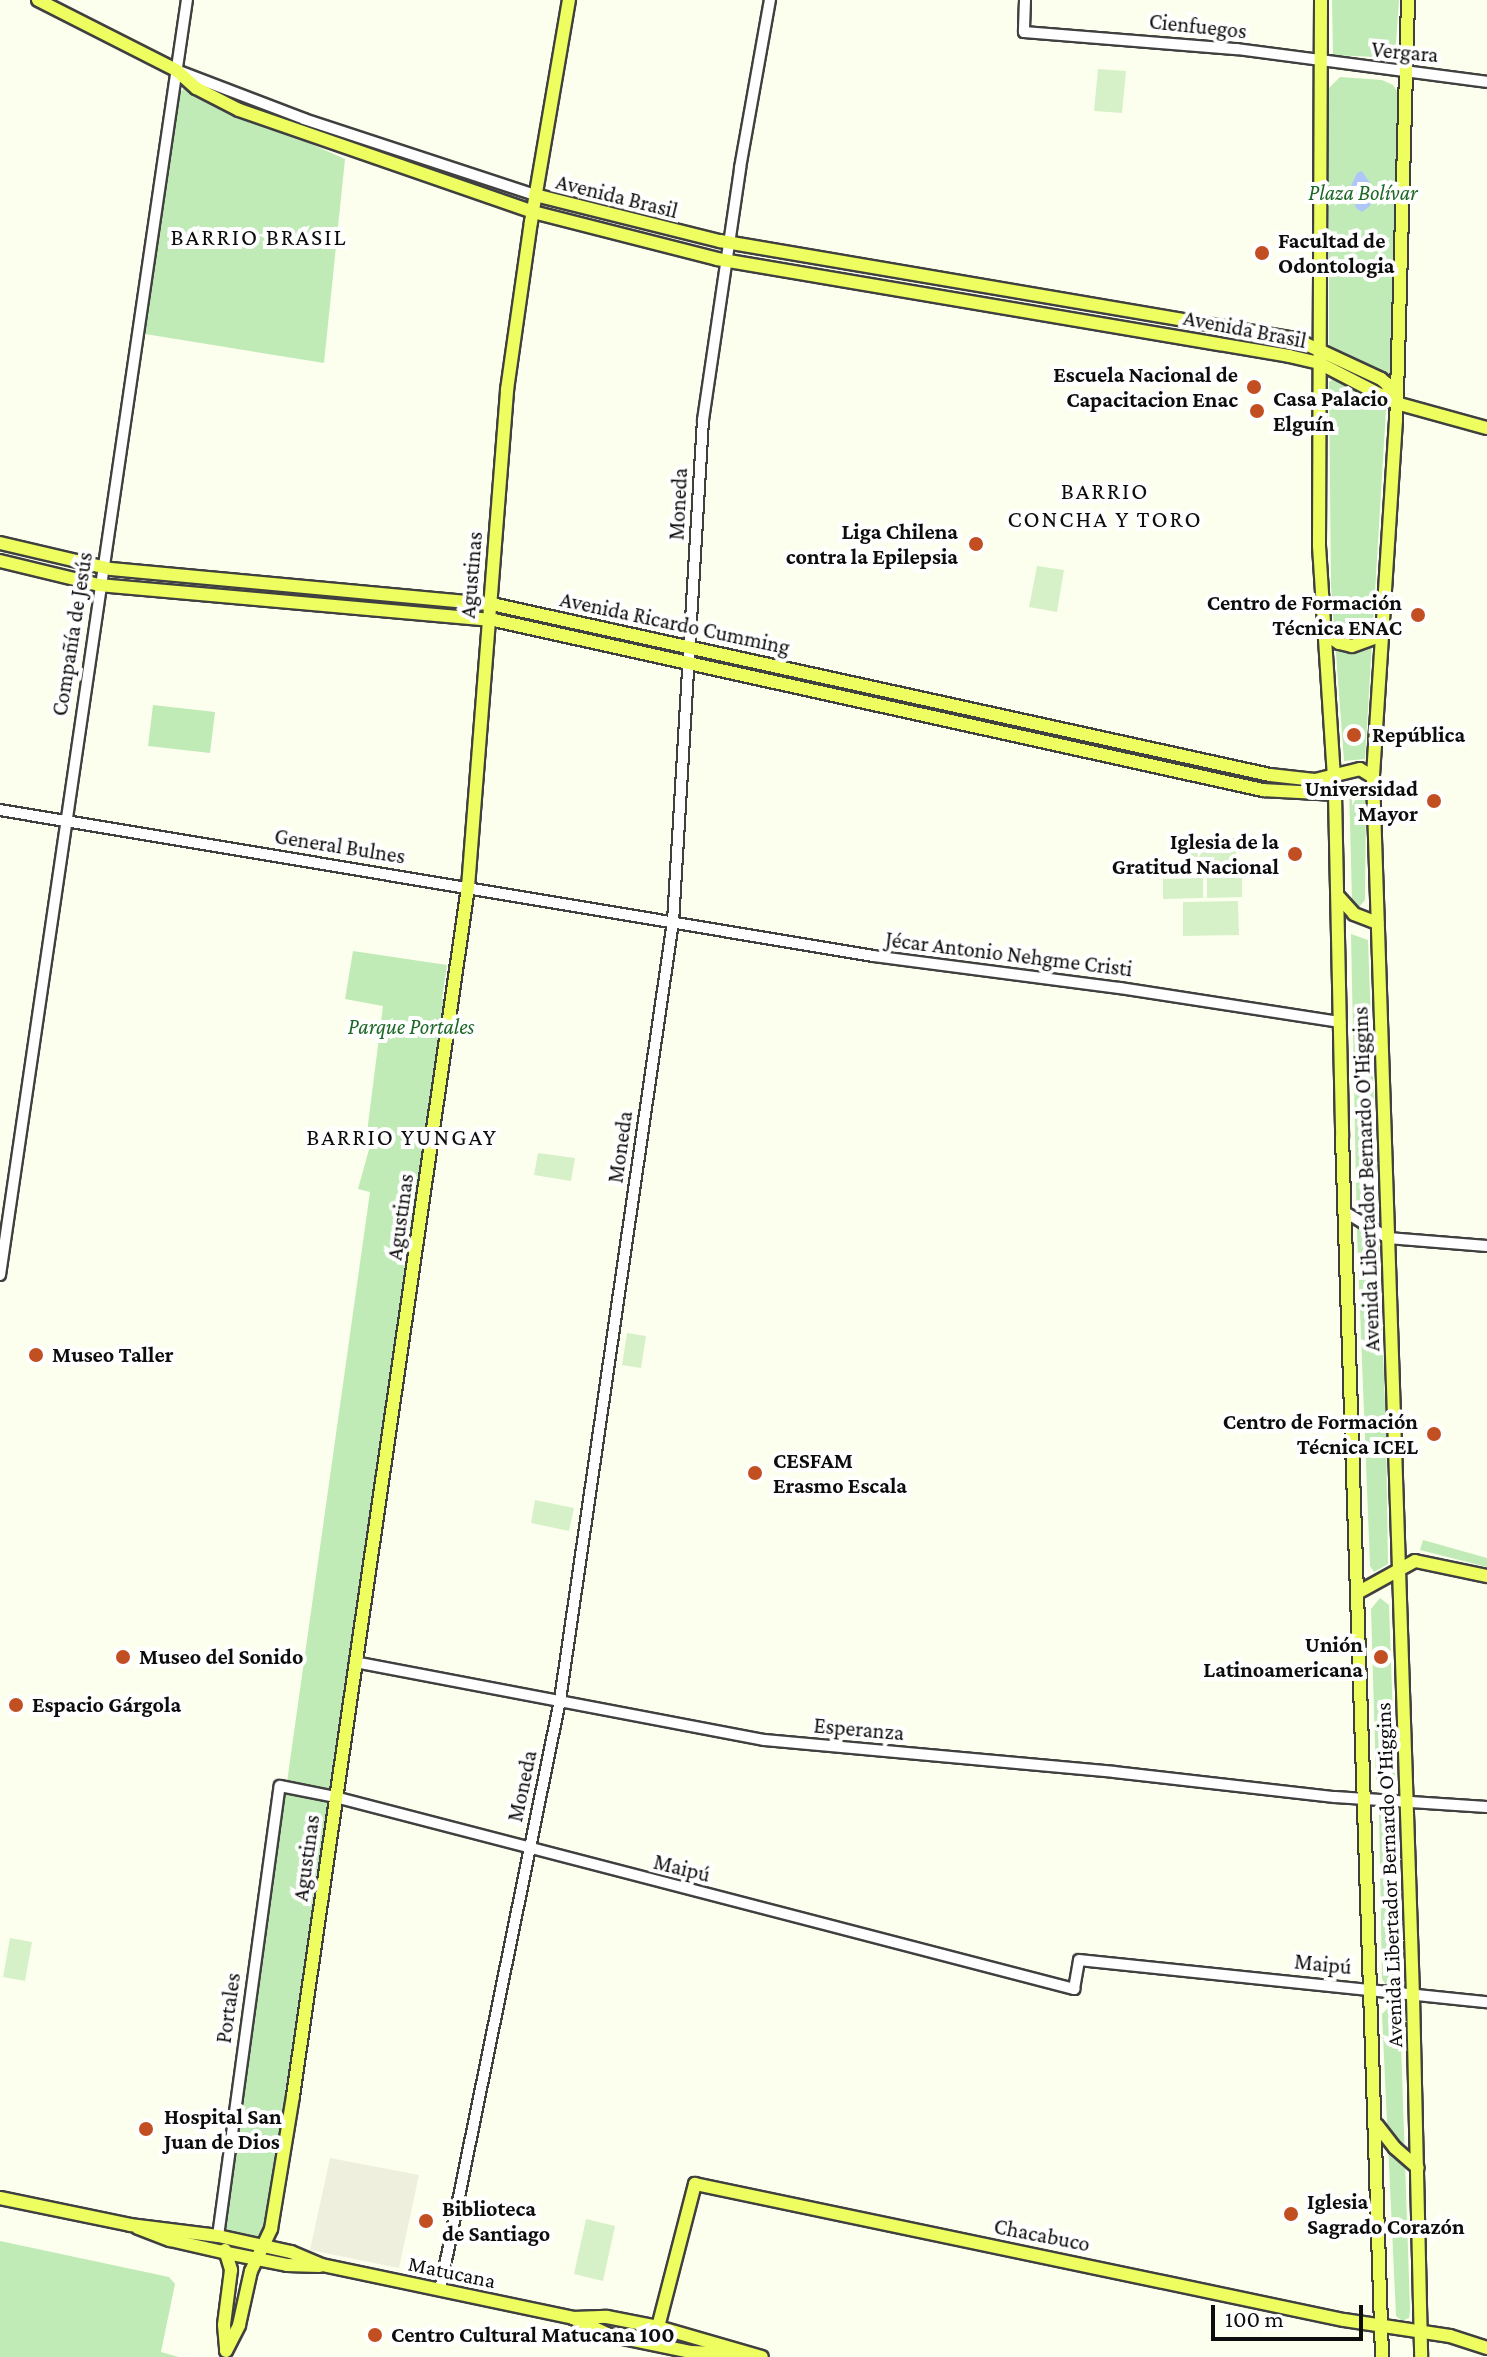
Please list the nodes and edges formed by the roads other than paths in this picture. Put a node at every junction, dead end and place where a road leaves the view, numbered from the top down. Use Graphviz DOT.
graph roads {
  1 [pos="38,0"];
  2 [pos="187,0"];
  3 [pos="569,0"];
  4 [pos="770,0"];
  5 [pos="1025,0"];
  6 [pos="1321,0"];
  7 [pos="1408,0"];
  8 [pos="1321,59"];
  9 [pos="176,70"];
  10 [pos="1405,72"];
  11 [pos="1487,82"];
  12 [pos="535,195"];
  13 [pos="533,212"];
  14 [pos="729,243"];
  15 [pos="726,261"];
  16 [pos="1319,357"];
  17 [pos="1396,403"];
  18 [pos="1487,428"];
  19 [pos="0,543"];
  20 [pos="0,561"];
  21 [pos="102,567"];
  22 [pos="211,579"];
  23 [pos="99,585"];
  24 [pos="209,596"];
  25 [pos="489,604"];
  26 [pos="487,619"];
  27 [pos="1324,633"];
  28 [pos="1382,635"];
  29 [pos="690,646"];
  30 [pos="690,663"];
  31 [pos="1181,755"];
  32 [pos="1177,771"];
  33 [pos="1334,775"];
  34 [pos="1373,777"];
  35 [pos="1335,794"];
  36 [pos="0,810"];
  37 [pos="64,821"];
  38 [pos="468,887"];
  39 [pos="1338,896"];
  40 [pos="673,922"];
  41 [pos="1377,923"];
  42 [pos="1340,1022"];
  43 [pos="1345,1212"];
  44 [pos="1388,1238"];
  45 [pos="1487,1246"];
  46 [pos="0,1275"];
  47 [pos="1399,1569"];
  48 [pos="1487,1576"];
  49 [pos="1359,1592"];
  50 [pos="355,1662"];
  51 [pos="560,1700"];
  52 [pos="280,1786"];
  53 [pos="335,1797"];
  54 [pos="1365,1799"];
  55 [pos="1406,1801"];
  56 [pos="1487,1807"];
  57 [pos="529,1850"];
  58 [pos="1372,1991"];
  59 [pos="1413,1996"];
  60 [pos="1487,2002"];
  61 [pos="1377,2125"];
  62 [pos="1418,2168"];
  63 [pos="0,2198"];
  64 [pos="130,2225"];
  65 [pos="218,2236"];
  66 [pos="264,2246"];
  67 [pos="227,2253"];
  68 [pos="256,2259"];
  69 [pos="322,2265"];
  70 [pos="440,2290"];
  71 [pos="573,2318"];
  72 [pos="1381,2326"];
  73 [pos="658,2327"];
  74 [pos="1422,2331"];
  75 [pos="640,2341"];
  76 [pos="1487,2348"];
  77 [pos="745,2353"];
  78 [pos="225,2354"];
  79 [pos="762,2357"];
  80 [pos="1382,2357"];
  81 [pos="1421,2357"];
  1 -- 9 [label="main road, Avenida Brasil"];
  2 -- 9 [label="street, Compañía de Jesús"];
  3 -- 12 [label="main road, Agustinas"];
  4 -- 14 [label="street, Moneda"];
  5 -- 8 [label="street, Cienfuegos"];
  6 -- 8 [label="main road, Avenida Libertador Bernardo O'Higgins"];
  7 -- 10 [label="main road, Avenida Libertador Bernardo O'Higgins"];
  8 -- 10 [label="street, Vergara"];
  8 -- 16 [label="main road, Avenida Libertador Bernardo O'Higgins"];
  9 -- 12 [label="street, Avenida Brasil"];
  9 -- 13 [label="main road, Avenida Brasil"];
  9 -- 21 [label="street, Compañía de Jesús"];
  10 -- 11 [label="street, Vergara"];
  10 -- 17 [label="main road, Avenida Libertador Bernardo O'Higgins"];
  12 -- 13 [label="main road, Agustinas"];
  12 -- 14 [label="main road, Avenida Brasil"];
  13 -- 15 [label="main road, Avenida Brasil"];
  13 -- 25 [label="main road, Agustinas"];
  14 -- 15 [label="street, Moneda"];
  14 -- 16 [label="main road, Avenida Brasil"];
  15 -- 16 [label="main road, Avenida Brasil"];
  15 -- 29 [label="street, Moneda"];
  16 -- 17 [label="main road, Avenida Brasil"];
  16 -- 27 [label="main road, Avenida Libertador Bernardo O'Higgins"];
  17 -- 18 [label="main road"];
  17 -- 28 [label="main road, Avenida Libertador Bernardo O'Higgins"];
  19 -- 21 [label="main road, Avenida Ricardo Cumming"];
  20 -- 23 [label="main road, Avenida Ricardo Cumming"];
  21 -- 22 [label="main road, Avenida Ricardo Cumming"];
  21 -- 23 [label="street, Compañía de Jesús"];
  22 -- 24 [label="main road"];
  22 -- 25 [label="main road, Avenida Ricardo Cumming"];
  23 -- 24 [label="main road, Avenida Ricardo Cumming"];
  23 -- 37 [label="street, Compañía de Jesús"];
  24 -- 26 [label="main road, Avenida Ricardo Cumming"];
  25 -- 26 [label="main road, Agustinas"];
  25 -- 29 [label="main road, Avenida Ricardo Cumming"];
  26 -- 30 [label="main road, Avenida Ricardo Cumming"];
  26 -- 38 [label="main road, Agustinas"];
  27 -- 28 [label="main road"];
  27 -- 33 [label="main road, Avenida Libertador Bernardo O'Higgins"];
  28 -- 34 [label="main road, Avenida Libertador Bernardo O'Higgins"];
  29 -- 30 [label="street, Moneda"];
  29 -- 31 [label="main road, Avenida Ricardo Cumming"];
  30 -- 32 [label="main road, Avenida Ricardo Cumming"];
  30 -- 40 [label="street, Moneda"];
  31 -- 32 [label="main road"];
  31 -- 33 [label="main road, Avenida Ricardo Cumming"];
  32 -- 35 [label="main road, Avenida Ricardo Cumming"];
  33 -- 34 [label="main road, Avenida Ricardo Cumming"];
  33 -- 35 [label="main road, Avenida Libertador Bernardo O'Higgins"];
  34 -- 41 [label="main road, Avenida Libertador Bernardo O'Higgins"];
  35 -- 39 [label="main road, Avenida Libertador Bernardo O'Higgins"];
  36 -- 37 [label="street, General Bulnes"];
  37 -- 38 [label="street, General Bulnes"];
  37 -- 46 [label="street, Compañía de Jesús"];
  38 -- 40 [label="street, General Bulnes"];
  38 -- 50 [label="main road, Agustinas"];
  39 -- 41 [label="main road"];
  39 -- 42 [label="main road, Avenida Libertador Bernardo O'Higgins"];
  40 -- 42 [label="street, Jécar Antonio Nehgme Cristi"];
  40 -- 51 [label="street, Moneda"];
  41 -- 44 [label="main road, Avenida Libertador Bernardo O'Higgins"];
  42 -- 43 [label="main road, Avenida Libertador Bernardo O'Higgins"];
  43 -- 44 [label="street"];
  43 -- 49 [label="main road, Avenida Libertador Bernardo O'Higgins"];
  44 -- 45 [label="street"];
  44 -- 47 [label="main road, Avenida Libertador Bernardo O'Higgins"];
  47 -- 48 [label="main road"];
  47 -- 49 [label="main road"];
  47 -- 55 [label="main road, Avenida Libertador Bernardo O'Higgins"];
  49 -- 54 [label="main road, Avenida Libertador Bernardo O'Higgins"];
  50 -- 51 [label="street, Esperanza"];
  50 -- 53 [label="main road, Agustinas"];
  51 -- 54 [label="street, Esperanza"];
  51 -- 57 [label="street, Moneda"];
  52 -- 53 [label="street, Maipú"];
  52 -- 65 [label="street, Portales"];
  53 -- 57 [label="street, Maipú"];
  53 -- 66 [label="main road, Agustinas"];
  54 -- 55 [label="street, Esperanza"];
  54 -- 58 [label="main road, Avenida Libertador Bernardo O'Higgins"];
  55 -- 56 [label="street, Esperanza"];
  55 -- 59 [label="main road, Avenida Libertador Bernardo O'Higgins"];
  57 -- 58 [label="street, Maipú"];
  57 -- 70 [label="street, Moneda"];
  58 -- 59 [label="street, Maipú"];
  58 -- 61 [label="main road, Avenida Libertador Bernardo O'Higgins"];
  59 -- 60 [label="street, Maipú"];
  59 -- 62 [label="main road, Avenida Libertador Bernardo O'Higgins"];
  61 -- 62 [label="main road"];
  61 -- 72 [label="main road, Avenida Libertador Bernardo O'Higgins"];
  62 -- 74 [label="main road, Avenida Libertador Bernardo O'Higgins"];
  63 -- 64 [label="main road, Matucana"];
  64 -- 65 [label="main road, Matucana"];
  64 -- 67 [label="main road, Matucana"];
  65 -- 66 [label="main road, Matucana"];
  65 -- 67 [label="main road"];
  66 -- 68 [label="main road, Agustinas"];
  66 -- 69 [label="main road, Matucana"];
  67 -- 68 [label="main road, Matucana"];
  67 -- 78 [label="main road"];
  68 -- 69 [label="main road, Matucana"];
  68 -- 78 [label="main road, Agustinas"];
  69 -- 70 [label="main road, Matucana"];
  70 -- 71 [label="main road, Matucana"];
  71 -- 73 [label="main road, Matucana"];
  71 -- 75 [label="main road, Matucana"];
  72 -- 73 [label="main road, Chacabuco"];
  72 -- 74 [label="main road, Chacabuco"];
  72 -- 80 [label="main road, Avenida Libertador Bernardo O'Higgins"];
  73 -- 75 [label="main road"];
  73 -- 77 [label="main road, Matucana"];
  74 -- 76 [label="main road, Chacabuco"];
  74 -- 81 [label="main road, Avenida Libertador Bernardo O'Higgins"];
  75 -- 77 [label="main road, Matucana"];
  77 -- 79 [label="main road, Matucana"];
}
